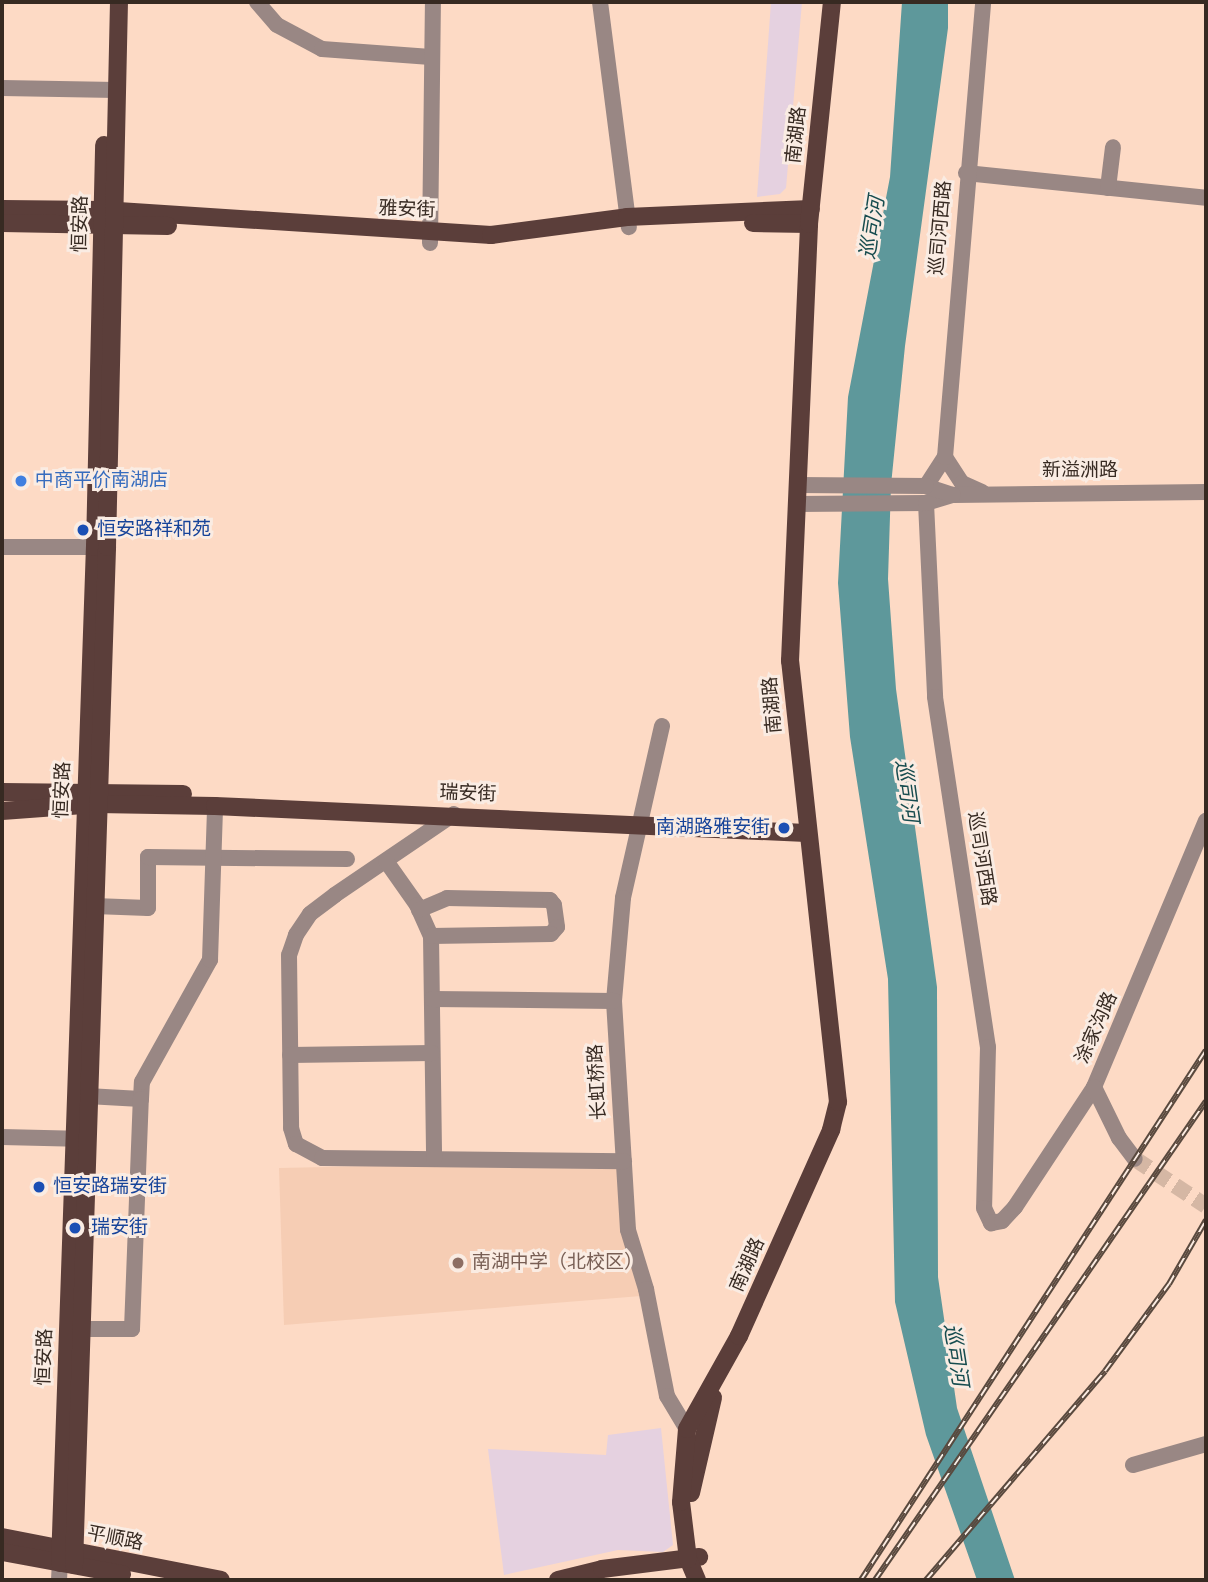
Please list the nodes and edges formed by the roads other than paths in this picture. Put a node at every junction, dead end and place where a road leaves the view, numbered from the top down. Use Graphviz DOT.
graph roads {
  1 [pos="108,2"];
  2 [pos="118,2"];
  3 [pos="257,2"];
  4 [pos="433,2"];
  5 [pos="600,2"];
  6 [pos="832,2"];
  7 [pos="982,2"];
  8 [pos="431,57"];
  9 [pos="2,88"];
  10 [pos="110,90"];
  11 [pos="1113,147"];
  12 [pos="966,173"];
  13 [pos="1108,188"];
  14 [pos="1206,198"];
  15 [pos="2,209"];
  16 [pos="109,217"];
  17 [pos="810,217"];
  18 [pos="628,222"];
  19 [pos="2,223"];
  20 [pos="430,237"];
  21 [pos="945,457"];
  22 [pos="797,485"];
  23 [pos="926,486"];
  24 [pos="1206,492"];
  25 [pos="987,493"];
  26 [pos="953,495"];
  27 [pos="926,503"];
  28 [pos="796,504"];
  29 [pos="2,547"];
  30 [pos="101,547"];
  31 [pos="662,726"];
  32 [pos="2,792"];
  33 [pos="90,797"];
  34 [pos="215,807"];
  35 [pos="2,811"];
  36 [pos="454,814"];
  37 [pos="640,819"];
  38 [pos="1206,821"];
  39 [pos="806,829"];
  40 [pos="213,858"];
  41 [pos="347,859"];
  42 [pos="386,861"];
  43 [pos="94,906"];
  44 [pos="419,910"];
  45 [pos="431,936"];
  46 [pos="432,999"];
  47 [pos="614,1001"];
  48 [pos="432,1053"];
  49 [pos="290,1055"];
  50 [pos="1094,1087"];
  51 [pos="87,1096"];
  52 [pos="141,1099"];
  53 [pos="2,1138"];
  54 [pos="80,1139"];
  55 [pos="434,1159"];
  56 [pos="1135,1159"];
  57 [pos="624,1161"];
  58 [pos="987,1220"];
  59 [pos="81,1329"];
  60 [pos="719,1378"];
  61 [pos="687,1429"];
  62 [pos="1206,1444"];
  63 [pos="1133,1465"];
  64 [pos="2,1537"];
  65 [pos="2,1552"];
  66 [pos="67,1565"];
  67 [pos="697,1568"];
  68 [pos="157,1580"];
  69 [pos="221,1580"];
  70 [pos="558,1580"];
  71 [pos="595,1580"];
  1 -- 10 [label="main road, 恒安路"];
  2 -- 10 [label="main road, 恒安路"];
  3 -- 8 [label="street"];
  4 -- 8 [label="street"];
  5 -- 18 [label="street"];
  6 -- 17 [label="main road, 南湖路"];
  7 -- 12 [label="street, 巡司河西路"];
  8 -- 20 [label="street"];
  9 -- 10 [label="street"];
  10 -- 16 [label="main road, 恒安路"];
  11 -- 13 [label="street"];
  12 -- 13 [label="street"];
  12 -- 21 [label="street, 巡司河西路"];
  13 -- 14 [label="street"];
  15 -- 16 [label="main road, 雅安街"];
  16 -- 19 [label="main road, 雅安街"];
  16 -- 20 [label="main road, 雅安街"];
  16 -- 30 [label="main road, 恒安路"];
  17 -- 18 [label="main road, 雅安街"];
  17 -- 22 [label="main road, 南湖路"];
  18 -- 20 [label="main road, 雅安街"];
  21 -- 23 [label="street"];
  21 -- 25 [label="street"];
  22 -- 23 [label="street"];
  22 -- 28 [label="main road, 南湖路"];
  23 -- 26 [label="street"];
  24 -- 25 [label="street, 新溢洲路"];
  25 -- 26 [label="street, 新溢洲路"];
  26 -- 27 [label="street"];
  27 -- 28 [label="street"];
  27 -- 58 [label="street, 巡司河西路"];
  28 -- 39 [label="main road, 南湖路"];
  29 -- 30 [label="street"];
  30 -- 33 [label="main road, 恒安路"];
  31 -- 37 [label="street, 长虹桥路"];
  32 -- 33 [label="main road, 瑞安街"];
  33 -- 34 [label="main road, 瑞安街"];
  33 -- 35 [label="main road, 瑞安街"];
  33 -- 37 [label="main road, 瑞安街"];
  33 -- 43 [label="main road, 恒安路"];
  33 -- 54 [label="main road, 恒安路"];
  34 -- 36 [label="main road, 瑞安街"];
  34 -- 40 [label="street"];
  36 -- 37 [label="main road, 瑞安街"];
  36 -- 42 [label="street"];
  37 -- 39 [label="main road, 瑞安街"];
  37 -- 47 [label="street, 长虹桥路"];
  38 -- 50 [label="street, 涂家沟路"];
  39 -- 60 [label="main road, 南湖路"];
  40 -- 41 [label="street"];
  40 -- 43 [label="street"];
  40 -- 52 [label="street"];
  42 -- 44 [label="street"];
  42 -- 49 [label="street"];
  43 -- 51 [label="main road, 恒安路"];
  44 -- 45 [label="street"];
  44 -- 45 [label="street"];
  45 -- 46 [label="street"];
  46 -- 47 [label="street"];
  46 -- 48 [label="street"];
  47 -- 57 [label="street, 长虹桥路"];
  48 -- 49 [label="street"];
  48 -- 55 [label="street"];
  49 -- 55 [label="street"];
  50 -- 56 [label="street"];
  50 -- 58 [label="street, 涂家沟路"];
  51 -- 52 [label="street"];
  51 -- 54 [label="main road, 恒安路"];
  52 -- 59 [label="street"];
  53 -- 54 [label="street"];
  54 -- 59 [label="main road, 恒安路"];
  54 -- 66 [label="main road, 恒安路"];
  55 -- 57 [label="street"];
  57 -- 61 [label="street, 长虹桥路"];
  59 -- 66 [label="main road, 恒安路"];
  60 -- 61 [label="main road, 南湖路"];
  60 -- 67 [label="main road, 南湖路"];
  61 -- 67 [label="main road, 南湖路"];
  62 -- 63 [label="street"];
  64 -- 66 [label="main road, 平顺路"];
  65 -- 66 [label="main road, 平顺路"];
  66 -- 68 [label="main road, 平顺路"];
  66 -- 69 [label="main road, 平顺路"];
  67 -- 70 [label="main road"];
  67 -- 71 [label="main road"];
}
